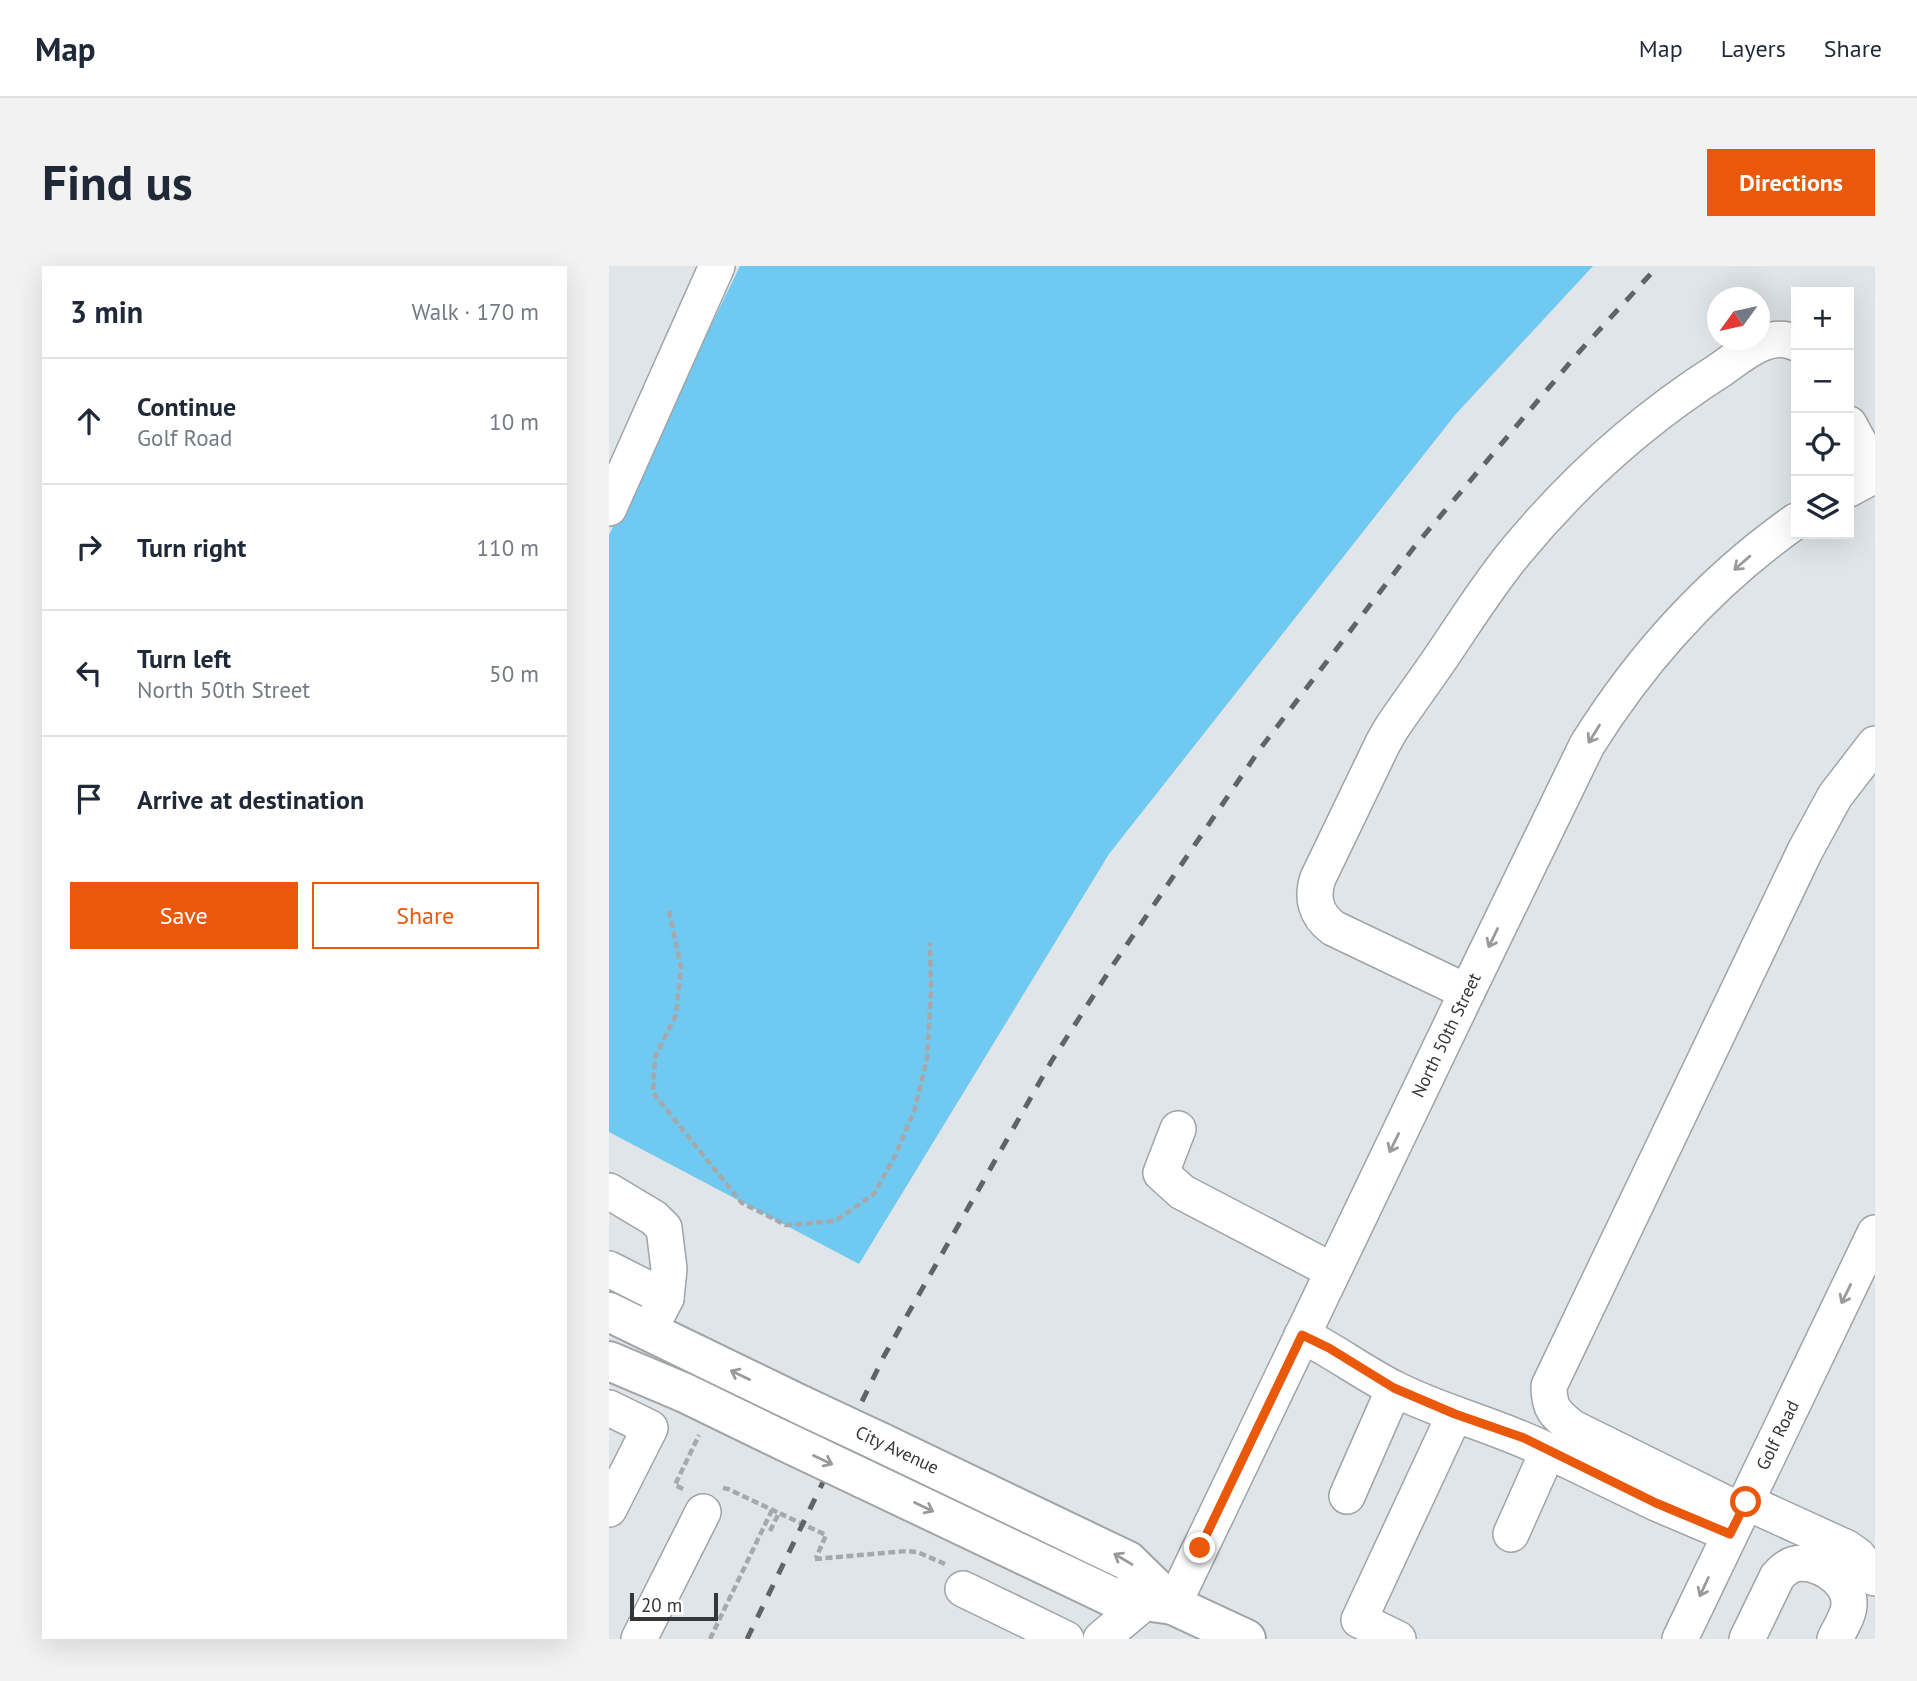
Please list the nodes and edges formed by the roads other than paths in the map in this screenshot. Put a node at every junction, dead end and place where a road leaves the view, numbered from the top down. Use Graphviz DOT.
graph roads {
  1 [pos="717,266"];
  2 [pos="1791,340"];
  3 [pos="1854,434"];
  4 [pos="1875,474"];
  5 [pos="1854,486"];
  6 [pos="609,508"];
  7 [pos="1791,524"];
  8 [pos="1875,744"];
  9 [pos="1467,992"];
  10 [pos="1178,1129"];
  11 [pos="609,1191"];
  12 [pos="1875,1233"];
  13 [pos="609,1269"];
  14 [pos="1333,1271"];
  15 [pos="666,1298"];
  16 [pos="609,1312"];
  17 [pos="649,1331"];
  18 [pos="1302,1335"];
  19 [pos="609,1361"];
  20 [pos="1394,1388"];
  21 [pos="685,1393"];
  22 [pos="609,1408"];
  23 [pos="1455,1414"];
  24 [pos="650,1428"];
  25 [pos="1548,1451"];
  26 [pos="1347,1496"];
  27 [pos="609,1509"];
  28 [pos="703,1512"];
  29 [pos="1739,1516"];
  30 [pos="1789,1522"];
  31 [pos="1511,1534"];
  32 [pos="1875,1578"];
  33 [pos="963,1589"];
  34 [pos="1875,1596"];
  35 [pos="1160,1603"];
  36 [pos="1844,1636"];
  37 [pos="639,1639"];
  38 [pos="1066,1639"];
  39 [pos="1101,1639"];
  40 [pos="1246,1639"];
  41 [pos="1398,1639"];
  42 [pos="1680,1639"];
  43 [pos="1732,1639"];
  44 [pos="1747,1639"];
  1 -- 6 [label="street"];
  2 -- 9 [label="street"];
  3 -- 4 [label="street"];
  4 -- 5 [label="street"];
  7 -- 9 [label="street, North 50th Street, one-way"];
  8 -- 29 [label="street"];
  9 -- 14 [label="street, North 50th Street, one-way"];
  10 -- 14 [label="street"];
  11 -- 15 [label="street"];
  12 -- 29 [label="street, Golf Road, one-way"];
  13 -- 15 [label="street"];
  14 -- 18 [label="street, North 50th Street"];
  15 -- 17 [label="street"];
  16 -- 17 [label="highway, City Avenue"];
  35 -- 17 [label="highway, City Avenue, one-way, bridge"];
  18 -- 20 [label="street"];
  18 -- 35 [label="street, North 50th Street"];
  19 -- 21 [label="highway, City Avenue"];
  20 -- 23 [label="street"];
  20 -- 26 [label="street"];
  21 -- 24 [label="street"];
  21 -- 35 [label="highway, City Avenue, one-way, bridge"];
  22 -- 24 [label="street"];
  23 -- 25 [label="street"];
  23 -- 41 [label="street"];
  24 -- 27 [label="street"];
  25 -- 29 [label="street"];
  25 -- 31 [label="street"];
  28 -- 37 [label="street"];
  29 -- 30 [label="street"];
  29 -- 42 [label="street, Golf Road, one-way"];
  30 -- 32 [label="street"];
  30 -- 43 [label="street"];
  33 -- 38 [label="street"];
  34 -- 36 [label="street"];
  35 -- 39 [label="street"];
  35 -- 40 [label="highway, City Avenue"];
  36 -- 44 [label="street"];
}
